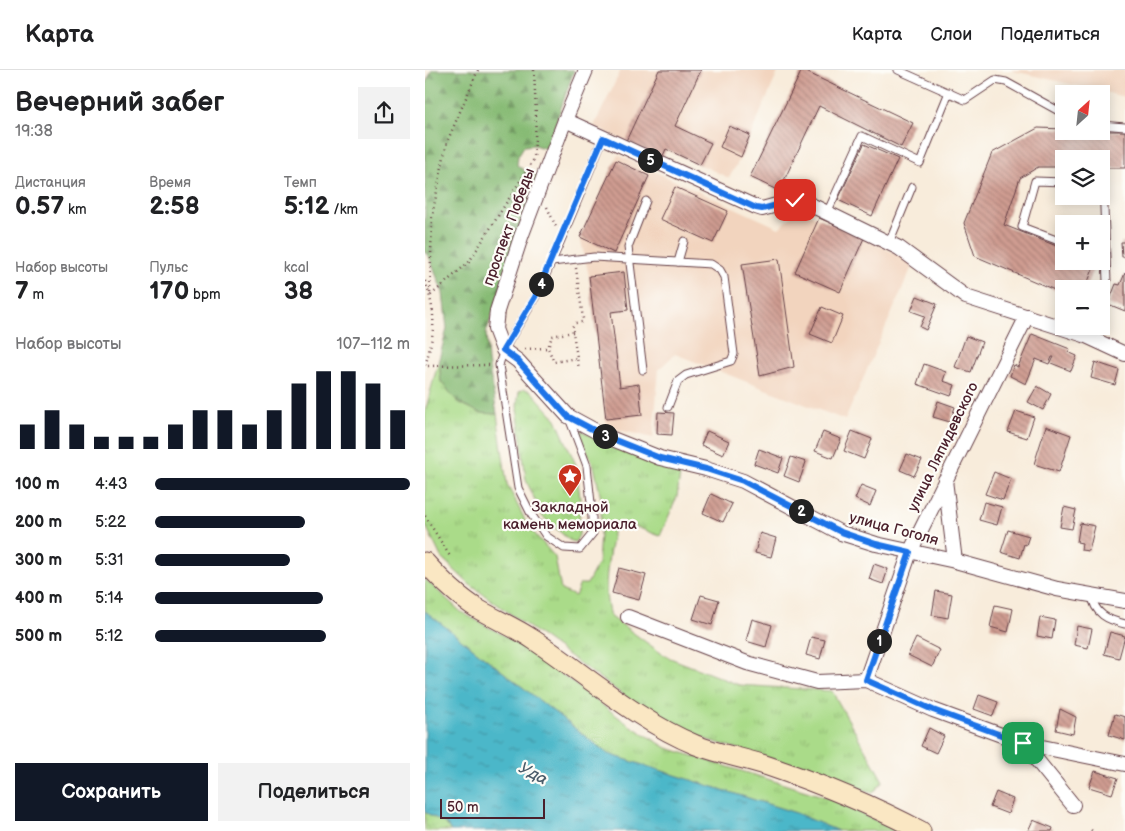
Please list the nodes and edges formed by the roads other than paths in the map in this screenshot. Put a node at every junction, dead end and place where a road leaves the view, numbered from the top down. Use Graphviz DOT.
graph roads {
  1 [pos="586,70"];
  2 [pos="898,70"];
  3 [pos="949,92"];
  4 [pos="1055,109"];
  5 [pos="565,120"];
  6 [pos="1110,126"];
  7 [pos="1125,127"];
  8 [pos="603,138"];
  9 [pos="1055,182"];
  10 [pos="912,187"];
  11 [pos="647,201"];
  12 [pos="1104,205"];
  13 [pos="827,212"];
  14 [pos="1055,240"];
  15 [pos="684,241"];
  16 [pos="889,242"];
  17 [pos="630,260"];
  18 [pos="552,262"];
  19 [pos="678,262"];
  20 [pos="1107,280"];
  21 [pos="1027,316"];
  22 [pos="1055,323"];
  23 [pos="1092,335"];
  24 [pos="503,350"];
  25 [pos="1125,354"];
  26 [pos="643,370"];
  27 [pos="668,406"];
  28 [pos="567,416"];
  29 [pos="945,479"];
  30 [pos="910,552"];
  31 [pos="955,561"];
  32 [pos="425,562"];
  33 [pos="1092,595"];
  34 [pos="1125,601"];
  35 [pos="628,617"];
  36 [pos="1125,624"];
  37 [pos="866,680"];
  38 [pos="1023,743"];
  39 [pos="1125,764"];
  40 [pos="1073,804"];
  41 [pos="921,831"];
  1 -- 5 [label="street, проспект Победы"];
  2 -- 3 [label="lane"];
  3 -- 4 [label="lane"];
  3 -- 13 [label="lane"];
  5 -- 8 [label="street"];
  5 -- 24 [label="street, проспект Победы"];
  6 -- 7 [label="lane"];
  8 -- 13 [label="street"];
  8 -- 18 [label="lane"];
  9 -- 14 [label="lane"];
  10 -- 16 [label="lane"];
  11 -- 17 [label="lane"];
  12 -- 20 [label="lane"];
  13 -- 16 [label="street"];
  15 -- 19 [label="lane"];
  16 -- 21 [label="street"];
  17 -- 18 [label="lane"];
  17 -- 19 [label="lane"];
  17 -- 26 [label="lane"];
  18 -- 24 [label="lane"];
  19 -- 27 [label="lane"];
  21 -- 22 [label="street"];
  21 -- 29 [label="street, улица Ляпидевского"];
  23 -- 25 [label="street"];
  24 -- 28 [label="street, улица Гоголя"];
  24 -- 28 [label="lane"];
  28 -- 30 [label="street, улица Гоголя"];
  29 -- 30 [label="street, улица Ляпидевского"];
  29 -- 31 [label="street"];
  30 -- 31 [label="street, улица Гоголя"];
  30 -- 37 [label="street, улица Ляпидевского"];
  31 -- 33 [label="street, улица Гоголя"];
  32 -- 41 [label="street"];
  33 -- 34 [label="street, улица Гоголя"];
  33 -- 36 [label="lane"];
  35 -- 37 [label="street"];
  37 -- 38 [label="street"];
  38 -- 39 [label="street"];
  38 -- 40 [label="street"];
}
